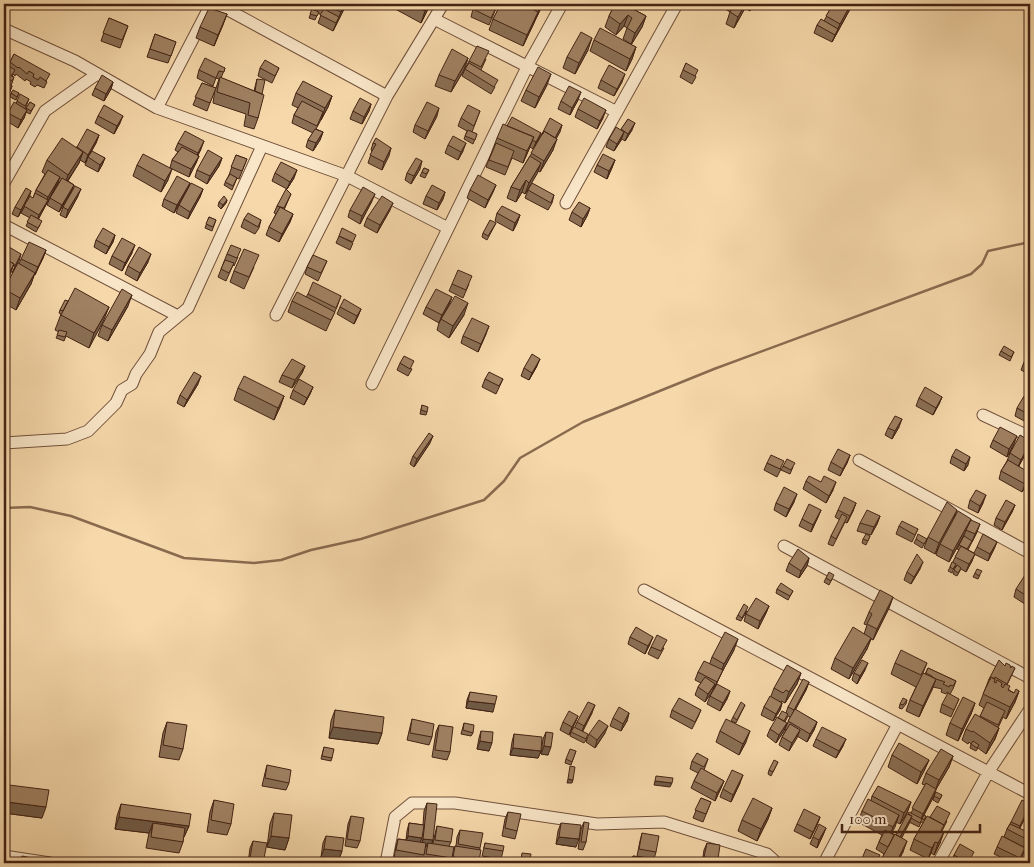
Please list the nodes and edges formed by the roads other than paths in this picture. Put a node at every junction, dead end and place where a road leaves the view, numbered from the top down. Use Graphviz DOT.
graph roads {
  1 [pos="211,4"];
  2 [pos="217,4"];
  3 [pos="443,4"];
  4 [pos="562,4"];
  5 [pos="677,4"];
  6 [pos="237,8"];
  7 [pos="434,19"];
  8 [pos="4,29"];
  9 [pos="528,66"];
  10 [pos="97,74"];
  11 [pos="387,96"];
  12 [pos="157,108"];
  13 [pos="617,112"];
  14 [pos="262,146"];
  15 [pos="347,176"];
  16 [pos="4,183"];
  17 [pos="566,203"];
  18 [pos="4,225"];
  19 [pos="448,228"];
  20 [pos="276,315"];
  21 [pos="178,316"];
  22 [pos="372,384"];
  23 [pos="983,415"];
  24 [pos="1030,437"];
  25 [pos="4,443"];
  26 [pos="859,460"];
  27 [pos="784,546"];
  28 [pos="1030,552"];
  29 [pos="644,590"];
  30 [pos="1030,678"];
  31 [pos="1030,709"];
  32 [pos="898,724"];
  33 [pos="989,771"];
  34 [pos="1030,794"];
  35 [pos="4,856"];
  36 [pos="50,863"];
  37 [pos="386,863"];
  38 [pos="777,863"];
  39 [pos="824,863"];
  40 [pos="938,863"];
  1 -- 12 [label="street"];
  2 -- 6 [label="street"];
  3 -- 7 [label="street"];
  4 -- 9 [label="street"];
  5 -- 13 [label="street"];
  6 -- 11 [label="street"];
  7 -- 9 [label="street"];
  7 -- 11 [label="street"];
  8 -- 10 [label="street"];
  9 -- 13 [label="street"];
  9 -- 19 [label="street"];
  10 -- 12 [label="street"];
  10 -- 16 [label="street"];
  11 -- 15 [label="street"];
  12 -- 14 [label="street"];
  13 -- 17 [label="street"];
  14 -- 15 [label="street"];
  14 -- 21 [label="street"];
  15 -- 19 [label="street"];
  15 -- 20 [label="street"];
  18 -- 21 [label="street"];
  19 -- 22 [label="street"];
  21 -- 25 [label="street"];
  23 -- 24 [label="street"];
  26 -- 28 [label="street"];
  27 -- 30 [label="street"];
  29 -- 32 [label="street"];
  31 -- 33 [label="street"];
  32 -- 33 [label="street"];
  32 -- 39 [label="street"];
  33 -- 34 [label="street"];
  33 -- 40 [label="street"];
  35 -- 36 [label="street"];
  37 -- 38 [label="street"];
}
